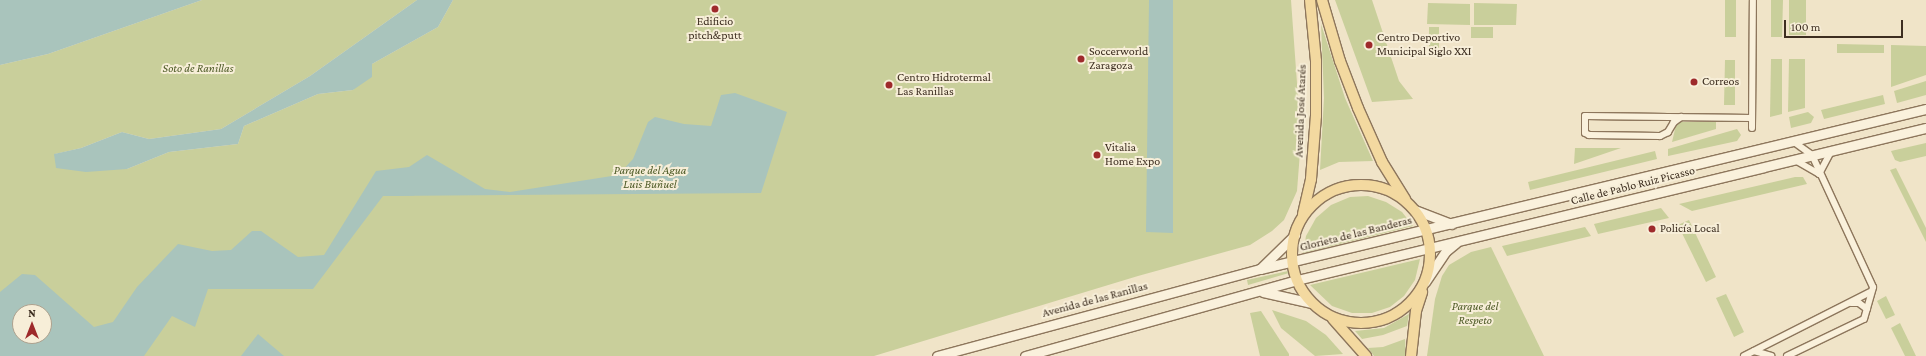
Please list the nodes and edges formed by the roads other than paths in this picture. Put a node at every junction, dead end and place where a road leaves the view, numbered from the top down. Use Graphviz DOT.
graph roads {
  1 [pos="1310,0"];
  2 [pos="1322,0"];
  3 [pos="1753,0"];
  4 [pos="1926,110"];
  5 [pos="1660,116"];
  6 [pos="1681,117"];
  7 [pos="1752,118"];
  8 [pos="1752,128"];
  9 [pos="1926,128"];
  10 [pos="1666,133"];
  11 [pos="1794,142"];
  12 [pos="1831,150"];
  13 [pos="1812,155"];
  14 [pos="1795,160"];
  15 [pos="1819,174"];
  16 [pos="1407,203"];
  17 [pos="1415,210"];
  18 [pos="1300,222"];
  19 [pos="1453,225"];
  20 [pos="1426,230"];
  21 [pos="1295,235"];
  22 [pos="1459,240"];
  23 [pos="1430,248"];
  24 [pos="1293,263"];
  25 [pos="1260,269"];
  26 [pos="1297,280"];
  27 [pos="1425,282"];
  28 [pos="1258,291"];
  29 [pos="1870,292"];
  30 [pos="1312,303"];
  31 [pos="1848,303"];
  32 [pos="1867,309"];
  33 [pos="1330,316"];
  34 [pos="1777,339"];
  35 [pos="1754,351"];
  36 [pos="1771,355"];
  37 [pos="937,356"];
  38 [pos="1025,356"];
  39 [pos="1366,356"];
  40 [pos="1411,356"];
  41 [pos="1744,356"];
  42 [pos="1787,356"];
  1 -- 18 [label="main road, Avenida José Atarés"];
  2 -- 16 [label="main road"];
  3 -- 7 [label="street"];
  4 -- 11 [label="main road, Calle de Pablo Ruiz Picasso"];
  5 -- 6 [label="street"];
  5 -- 10 [label="street"];
  5 -- 10 [label="street"];
  6 -- 7 [label="street"];
  6 -- 10 [label="street"];
  7 -- 8 [label="street"];
  9 -- 12 [label="main road, Calle de Pablo Ruiz Picasso"];
  11 -- 13 [label="street"];
  11 -- 19 [label="main road, Calle de Pablo Ruiz Picasso"];
  12 -- 13 [label="main road, Calle de Pablo Ruiz Picasso"];
  12 -- 15 [label="street"];
  13 -- 14 [label="main road, Calle de Pablo Ruiz Picasso"];
  13 -- 15 [label="street"];
  14 -- 15 [label="street"];
  14 -- 22 [label="main road, Calle de Pablo Ruiz Picasso"];
  15 -- 29 [label="street"];
  16 -- 17 [label="main road, Glorieta de las Banderas"];
  16 -- 18 [label="main road, Glorieta de las Banderas"];
  17 -- 19 [label="main road"];
  17 -- 20 [label="main road, Glorieta de las Banderas"];
  18 -- 21 [label="main road, Glorieta de las Banderas"];
  19 -- 20 [label="main road, Calle de Pablo Ruiz Picasso"];
  20 -- 23 [label="main road, Glorieta de las Banderas"];
  20 -- 24 [label="main road, Glorieta de las Banderas"];
  21 -- 24 [label="main road, Glorieta de las Banderas"];
  21 -- 25 [label="main road, Avenida de las Ranillas"];
  22 -- 23 [label="main road, Calle de Pablo Ruiz Picasso"];
  22 -- 27 [label="main road, Calle de Pablo Ruiz Picasso"];
  23 -- 26 [label="main road"];
  23 -- 27 [label="main road, Glorieta de las Banderas"];
  24 -- 25 [label="main road, Avenida de las Ranillas"];
  24 -- 26 [label="main road, Glorieta de las Banderas"];
  25 -- 37 [label="main road, Avenida de las Ranillas"];
  26 -- 28 [label="main road"];
  26 -- 30 [label="main road, Glorieta de las Banderas"];
  27 -- 33 [label="main road, Glorieta de las Banderas"];
  27 -- 40 [label="main road"];
  28 -- 30 [label="main road"];
  28 -- 38 [label="main road"];
  29 -- 31 [label="street"];
  29 -- 32 [label="street"];
  30 -- 33 [label="main road, Glorieta de las Banderas"];
  31 -- 32 [label="street"];
  31 -- 34 [label="street"];
  32 -- 42 [label="street"];
  33 -- 39 [label="main road"];
  34 -- 35 [label="street"];
  34 -- 36 [label="street"];
  35 -- 36 [label="street"];
  35 -- 41 [label="street"];
}
